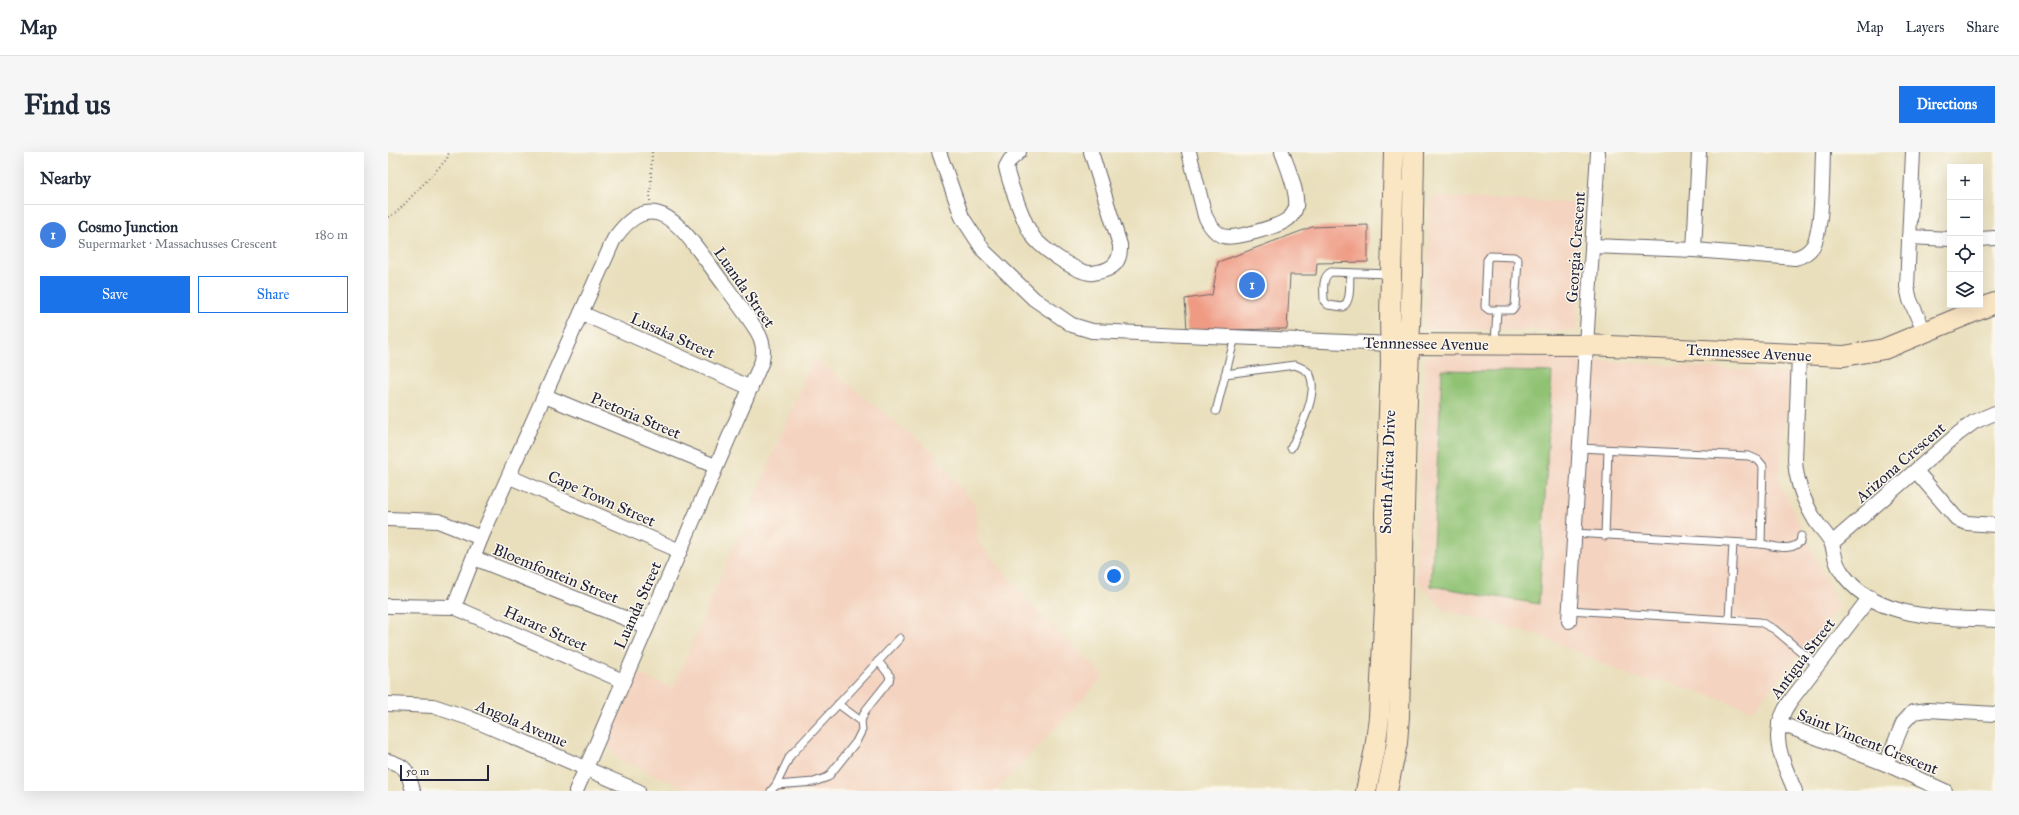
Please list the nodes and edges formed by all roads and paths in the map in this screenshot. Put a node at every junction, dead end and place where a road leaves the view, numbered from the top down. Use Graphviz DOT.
graph roads {
  1 [pos="449,152"];
  2 [pos="652,152"];
  3 [pos="939,152"];
  4 [pos="1019,152"];
  5 [pos="1091,152"];
  6 [pos="1188,152"];
  7 [pos="1282,152"];
  8 [pos="1394,152"];
  9 [pos="1414,152"];
  10 [pos="1598,152"];
  11 [pos="1699,152"];
  12 [pos="1823,152"];
  13 [pos="1913,152"];
  14 [pos="650,213"];
  15 [pos="388,217"];
  16 [pos="1908,237"];
  17 [pos="1995,238"];
  18 [pos="1947,239"];
  19 [pos="1983,239"];
  20 [pos="1593,246"];
  21 [pos="1694,250"];
  22 [pos="1350,272"];
  23 [pos="1391,274"];
  24 [pos="1995,303"];
  25 [pos="1498,310"];
  26 [pos="582,314"];
  27 [pos="1925,333"];
  28 [pos="1235,337"];
  29 [pos="1400,344"];
  30 [pos="1495,345"];
  31 [pos="1586,345"];
  32 [pos="1798,355"];
  33 [pos="1225,374"];
  34 [pos="751,388"];
  35 [pos="544,396"];
  36 [pos="1216,411"];
  37 [pos="1995,413"];
  38 [pos="1292,448"];
  39 [pos="1579,448"];
  40 [pos="1608,450"];
  41 [pos="715,466"];
  42 [pos="1916,471"];
  43 [pos="510,477"];
  44 [pos="388,519"];
  45 [pos="1995,525"];
  46 [pos="1574,533"];
  47 [pos="1605,536"];
  48 [pos="1801,536"];
  49 [pos="481,538"];
  50 [pos="1733,543"];
  51 [pos="1832,543"];
  52 [pos="1761,544"];
  53 [pos="680,551"];
  54 [pos="474,558"];
  55 [pos="1870,597"];
  56 [pos="388,606"];
  57 [pos="454,607"];
  58 [pos="1569,616"];
  59 [pos="1729,619"];
  60 [pos="1995,620"];
  61 [pos="646,628"];
  62 [pos="900,638"];
  63 [pos="878,661"];
  64 [pos="1817,665"];
  65 [pos="623,681"];
  66 [pos="388,704"];
  67 [pos="838,704"];
  68 [pos="1995,714"];
  69 [pos="861,721"];
  70 [pos="1779,723"];
  71 [pos="388,761"];
  72 [pos="1886,764"];
  73 [pos="585,769"];
  74 [pos="774,788"];
  75 [pos="413,791"];
  76 [pos="576,791"];
  77 [pos="638,791"];
  78 [pos="1366,791"];
  79 [pos="1387,791"];
  80 [pos="1795,791"];
  81 [pos="1945,791"];
  1 -- 15 [label="path"];
  2 -- 14 [label="path"];
  3 -- 28 [label="street, Tennnessee Avenue"];
  4 -- 5 [label="street"];
  6 -- 7 [label="street"];
  8 -- 23 [label="street, South Africa Drive"];
  9 -- 29 [label="street, South Africa Drive"];
  10 -- 20 [label="street, Georgia Crescent"];
  11 -- 21 [label="street"];
  12 -- 21 [label="street"];
  13 -- 16 [label="street"];
  14 -- 26 [label="street"];
  14 -- 34 [label="street, Luanda Street"];
  16 -- 18 [label="street"];
  16 -- 27 [label="street"];
  17 -- 19 [label="street"];
  20 -- 21 [label="street"];
  20 -- 31 [label="street, Georgia Crescent"];
  22 -- 22 [label="lane"];
  22 -- 23 [label="lane"];
  23 -- 29 [label="street, South Africa Drive"];
  24 -- 27 [label="street, Tennnessee Avenue"];
  25 -- 25 [label="lane"];
  25 -- 30 [label="lane"];
  26 -- 34 [label="street, Lusaka Street"];
  26 -- 35 [label="street"];
  27 -- 32 [label="street, Tennnessee Avenue"];
  28 -- 29 [label="street, Tennnessee Avenue"];
  28 -- 33 [label="lane"];
  29 -- 30 [label="street, Tennnessee Avenue"];
  29 -- 78 [label="street, South Africa Drive"];
  29 -- 79 [label="street, South Africa Drive"];
  30 -- 31 [label="street, Tennnessee Avenue"];
  31 -- 32 [label="street, Tennnessee Avenue"];
  31 -- 39 [label="street, Georgia Crescent"];
  32 -- 51 [label="street"];
  33 -- 36 [label="lane"];
  33 -- 38 [label="lane"];
  34 -- 41 [label="street, Luanda Street"];
  35 -- 41 [label="street, Pretoria Street"];
  35 -- 43 [label="street"];
  37 -- 42 [label="street, Arizona Crescent"];
  39 -- 40 [label="lane"];
  39 -- 46 [label="street, Georgia Crescent"];
  40 -- 47 [label="lane"];
  40 -- 52 [label="lane"];
  41 -- 53 [label="street, Luanda Street"];
  42 -- 45 [label="street"];
  42 -- 51 [label="street, Arizona Crescent"];
  43 -- 49 [label="street"];
  43 -- 53 [label="street, Cape Town Street"];
  44 -- 49 [label="street"];
  46 -- 47 [label="lane"];
  46 -- 58 [label="street, Georgia Crescent"];
  47 -- 50 [label="lane"];
  48 -- 52 [label="lane"];
  49 -- 54 [label="street"];
  50 -- 52 [label="lane"];
  50 -- 59 [label="lane"];
  51 -- 55 [label="street"];
  53 -- 61 [label="street, Luanda Street"];
  54 -- 57 [label="street"];
  54 -- 61 [label="street, Bloemfontein Street"];
  55 -- 60 [label="street"];
  55 -- 64 [label="street, Antigua Street"];
  56 -- 57 [label="street"];
  57 -- 65 [label="street, Harare Street"];
  58 -- 59 [label="lane"];
  59 -- 64 [label="lane"];
  61 -- 65 [label="street, Luanda Street"];
  62 -- 63 [label="lane"];
  63 -- 67 [label="lane"];
  63 -- 69 [label="lane"];
  64 -- 70 [label="street, Antigua Street"];
  65 -- 73 [label="street, Luanda Street"];
  66 -- 73 [label="street, Angola Avenue"];
  67 -- 69 [label="lane"];
  67 -- 74 [label="lane"];
  68 -- 72 [label="street"];
  69 -- 74 [label="lane"];
  70 -- 72 [label="street, Saint Vincent Crescent"];
  70 -- 80 [label="street, Antigua Street"];
  71 -- 75 [label="street"];
  72 -- 81 [label="street, Saint Vincent Crescent"];
  73 -- 76 [label="street, Luanda Street"];
  73 -- 77 [label="street, Angola Avenue"];
}
